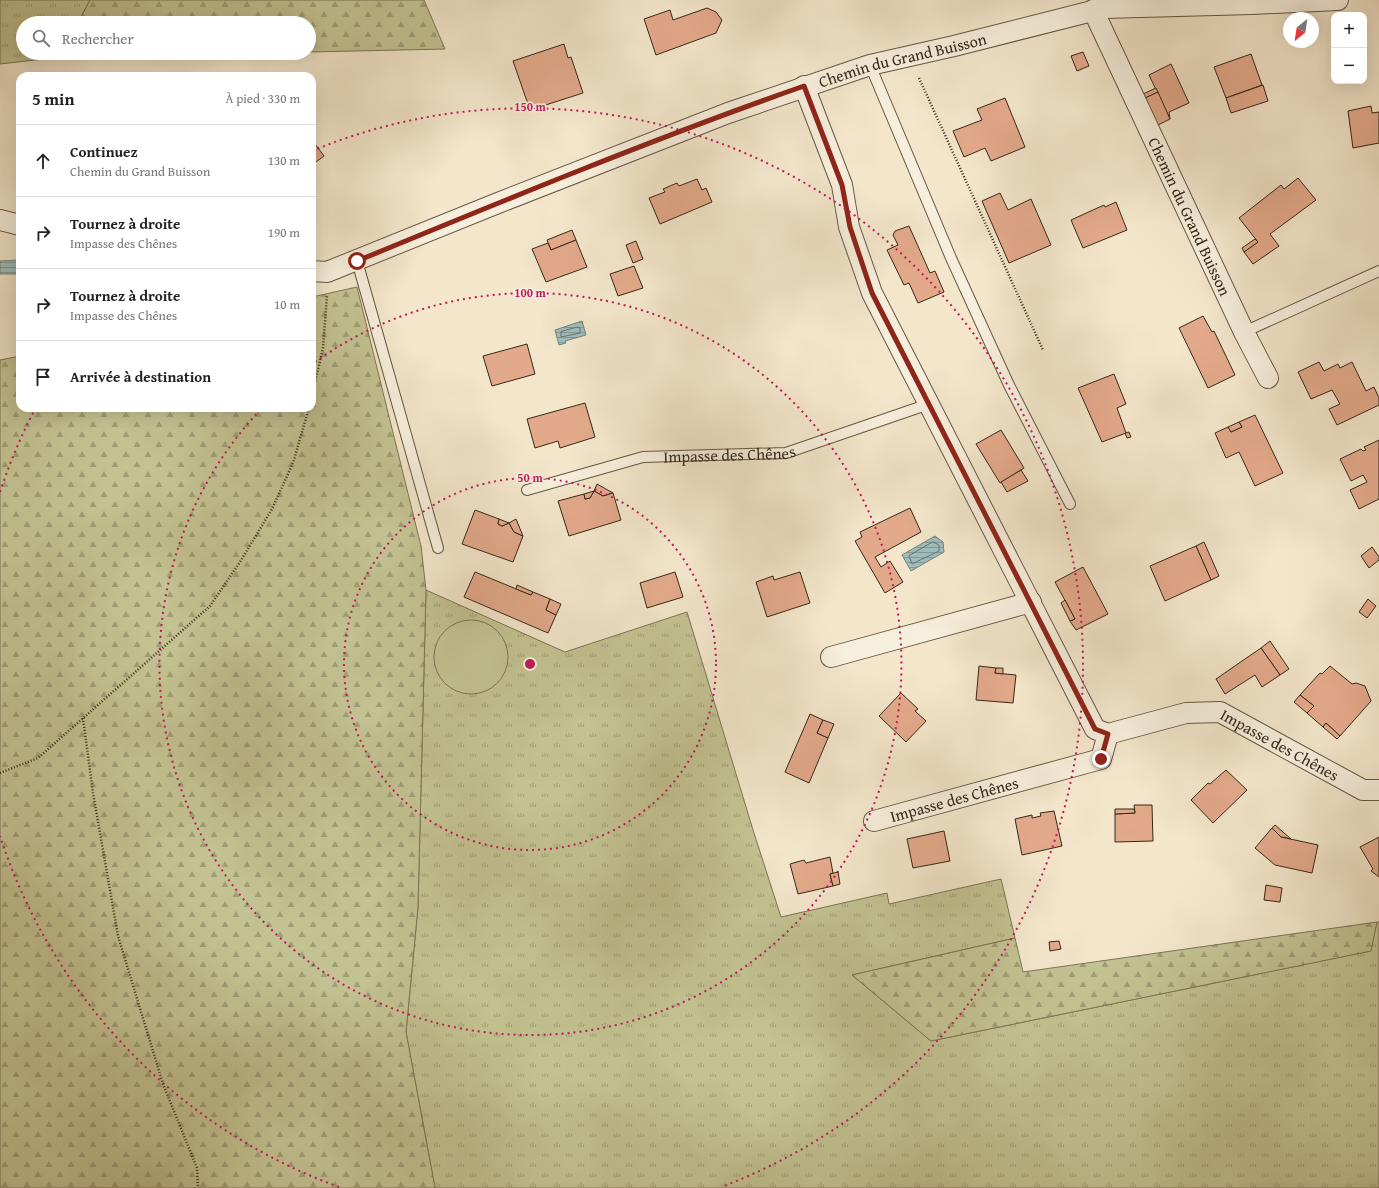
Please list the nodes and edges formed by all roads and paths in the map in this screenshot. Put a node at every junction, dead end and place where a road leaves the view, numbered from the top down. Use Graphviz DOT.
graph roads {
  1 [pos="1338,0"];
  2 [pos="1252,2"];
  3 [pos="1100,6"];
  4 [pos="910,56"];
  5 [pos="870,65"];
  6 [pos="804,86"];
  7 [pos="0,220"];
  8 [pos="16,224"];
  9 [pos="357,261"];
  10 [pos="1379,271"];
  11 [pos="320,272"];
  12 [pos="1244,332"];
  13 [pos="1043,350"];
  14 [pos="1268,378"];
  15 [pos="316,379"];
  16 [pos="929,404"];
  17 [pos="308,412"];
  18 [pos="527,490"];
  19 [pos="1070,504"];
  20 [pos="438,548"];
  21 [pos="1031,602"];
  22 [pos="831,657"];
  23 [pos="83,718"];
  24 [pos="1108,734"];
  25 [pos="0,773"];
  26 [pos="1379,790"];
  27 [pos="874,821"];
  28 [pos="198,1188"];
  1 -- 2 [label="street, Chemin du Grand Buisson"];
  2 -- 3 [label="street, Chemin du Grand Buisson"];
  3 -- 4 [label="street, Chemin du Grand Buisson"];
  3 -- 12 [label="street, Chemin du Grand Buisson"];
  4 -- 5 [label="street, Chemin du Grand Buisson"];
  4 -- 13 [label="path"];
  5 -- 6 [label="street, Chemin du Grand Buisson"];
  5 -- 19 [label="lane"];
  6 -- 9 [label="street, Chemin du Grand Buisson"];
  6 -- 16 [label="street"];
  7 -- 8 [label="street"];
  9 -- 11 [label="street, Chemin du Grand Buisson"];
  9 -- 20 [label="lane"];
  10 -- 12 [label="lane"];
  11 -- 15 [label="path"];
  12 -- 14 [label="street, Chemin du Grand Buisson"];
  16 -- 18 [label="lane, Impasse des Chênes"];
  16 -- 21 [label="street"];
  17 -- 23 [label="path"];
  21 -- 22 [label="street"];
  21 -- 24 [label="street"];
  23 -- 25 [label="path"];
  23 -- 28 [label="path"];
  24 -- 26 [label="street, Impasse des Chênes"];
  24 -- 27 [label="street, Impasse des Chênes"];
}
